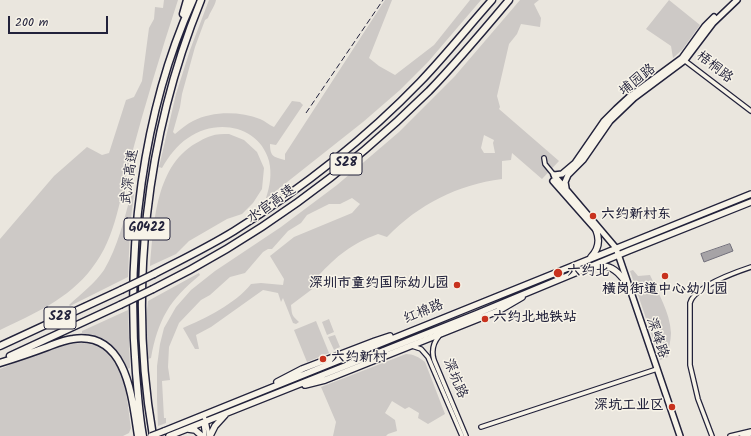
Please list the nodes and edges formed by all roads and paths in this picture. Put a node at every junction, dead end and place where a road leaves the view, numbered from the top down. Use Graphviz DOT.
graph roads {
  1 [pos="187,0"];
  2 [pos="193,0"];
  3 [pos="202,0"];
  4 [pos="492,0"];
  5 [pos="509,0"];
  6 [pos="732,0"];
  7 [pos="737,0"];
  8 [pos="173,50"];
  9 [pos="683,59"];
  10 [pos="751,111"];
  11 [pos="544,158"];
  12 [pos="554,178"];
  13 [pos="566,189"];
  14 [pos="751,194"];
  15 [pos="751,202"];
  16 [pos="596,230"];
  17 [pos="615,249"];
  18 [pos="617,256"];
  19 [pos="589,259"];
  20 [pos="751,267"];
  21 [pos="588,268"];
  22 [pos="624,280"];
  23 [pos="531,291"];
  24 [pos="444,332"];
  25 [pos="0,346"];
  26 [pos="409,346"];
  27 [pos="0,362"];
  28 [pos="656,370"];
  29 [pos="281,392"];
  30 [pos="228,412"];
  31 [pos="203,415"];
  32 [pos="204,422"];
  33 [pos="481,427"];
  34 [pos="186,429"];
  35 [pos="751,431"];
  36 [pos="751,434"];
  37 [pos="138,436"];
  38 [pos="143,436"];
  39 [pos="152,436"];
  40 [pos="169,436"];
  41 [pos="203,436"];
  42 [pos="210,436"];
  43 [pos="462,436"];
  44 [pos="466,436"];
  45 [pos="677,436"];
  46 [pos="680,436"];
  47 [pos="712,436"];
  48 [pos="730,436"];
  49 [pos="742,436"];
  1 -- 8 [label="highway"];
  2 -- 8 [label="highway, 武深高速 / G0422"];
  3 -- 39 [label="highway, 武深高速 / G0422"];
  4 -- 25 [label="highway, 水官高速 / S28, bridge"];
  5 -- 27 [label="highway, 水官高速 / S28, bridge"];
  6 -- 9 [label="street, 埔园路"];
  7 -- 9 [label="street, 埔园路"];
  8 -- 38 [label="highway, 武深高速 / G0422"];
  9 -- 10 [label="street, 梧桐路"];
  9 -- 12 [label="street, 埔园路"];
  9 -- 13 [label="street, 埔园路"];
  11 -- 12 [label="street, 深峰路"];
  12 -- 13 [label="street, 深峰路"];
  12 -- 16 [label="street, 深峰路"];
  13 -- 17 [label="street, 深峰路"];
  14 -- 17 [label="main road, 红棉路"];
  15 -- 18 [label="main road, 红棉路"];
  16 -- 17 [label="street, 深峰路"];
  16 -- 19 [label="main road"];
  17 -- 18 [label="street, 深峰路"];
  17 -- 19 [label="main road, 红棉路"];
  18 -- 21 [label="main road, 红棉路"];
  18 -- 22 [label="street, 深峰路"];
  18 -- 28 [label="street, 深峰路"];
  19 -- 31 [label="main road, 红棉路"];
  20 -- 47 [label="street"];
  21 -- 22 [label="main road"];
  21 -- 23 [label="main road, 红棉路"];
  22 -- 28 [label="street, 深峰路"];
  23 -- 24 [label="main road"];
  23 -- 29 [label="main road, 红棉路"];
  24 -- 26 [label="main road"];
  24 -- 44 [label="street, 深坑路"];
  26 -- 29 [label="main road"];
  26 -- 43 [label="street, 深坑路"];
  27 -- 37 [label="highway"];
  28 -- 33 [label="street"];
  28 -- 45 [label="street, 深峰路"];
  28 -- 46 [label="street, 深峰路"];
  29 -- 30 [label="main road, 红棉路"];
  30 -- 32 [label="main road, 红棉路"];
  30 -- 42 [label="main road"];
  31 -- 32 [label="street"];
  31 -- 39 [label="main road, 红棉路, bridge"];
  32 -- 34 [label="main road, 红棉路"];
  32 -- 41 [label="street"];
  32 -- 42 [label="street"];
  34 -- 40 [label="main road, 红棉路"];
  34 -- 41 [label="main road"];
  35 -- 48 [label="street"];
  36 -- 49 [label="street"];
}
